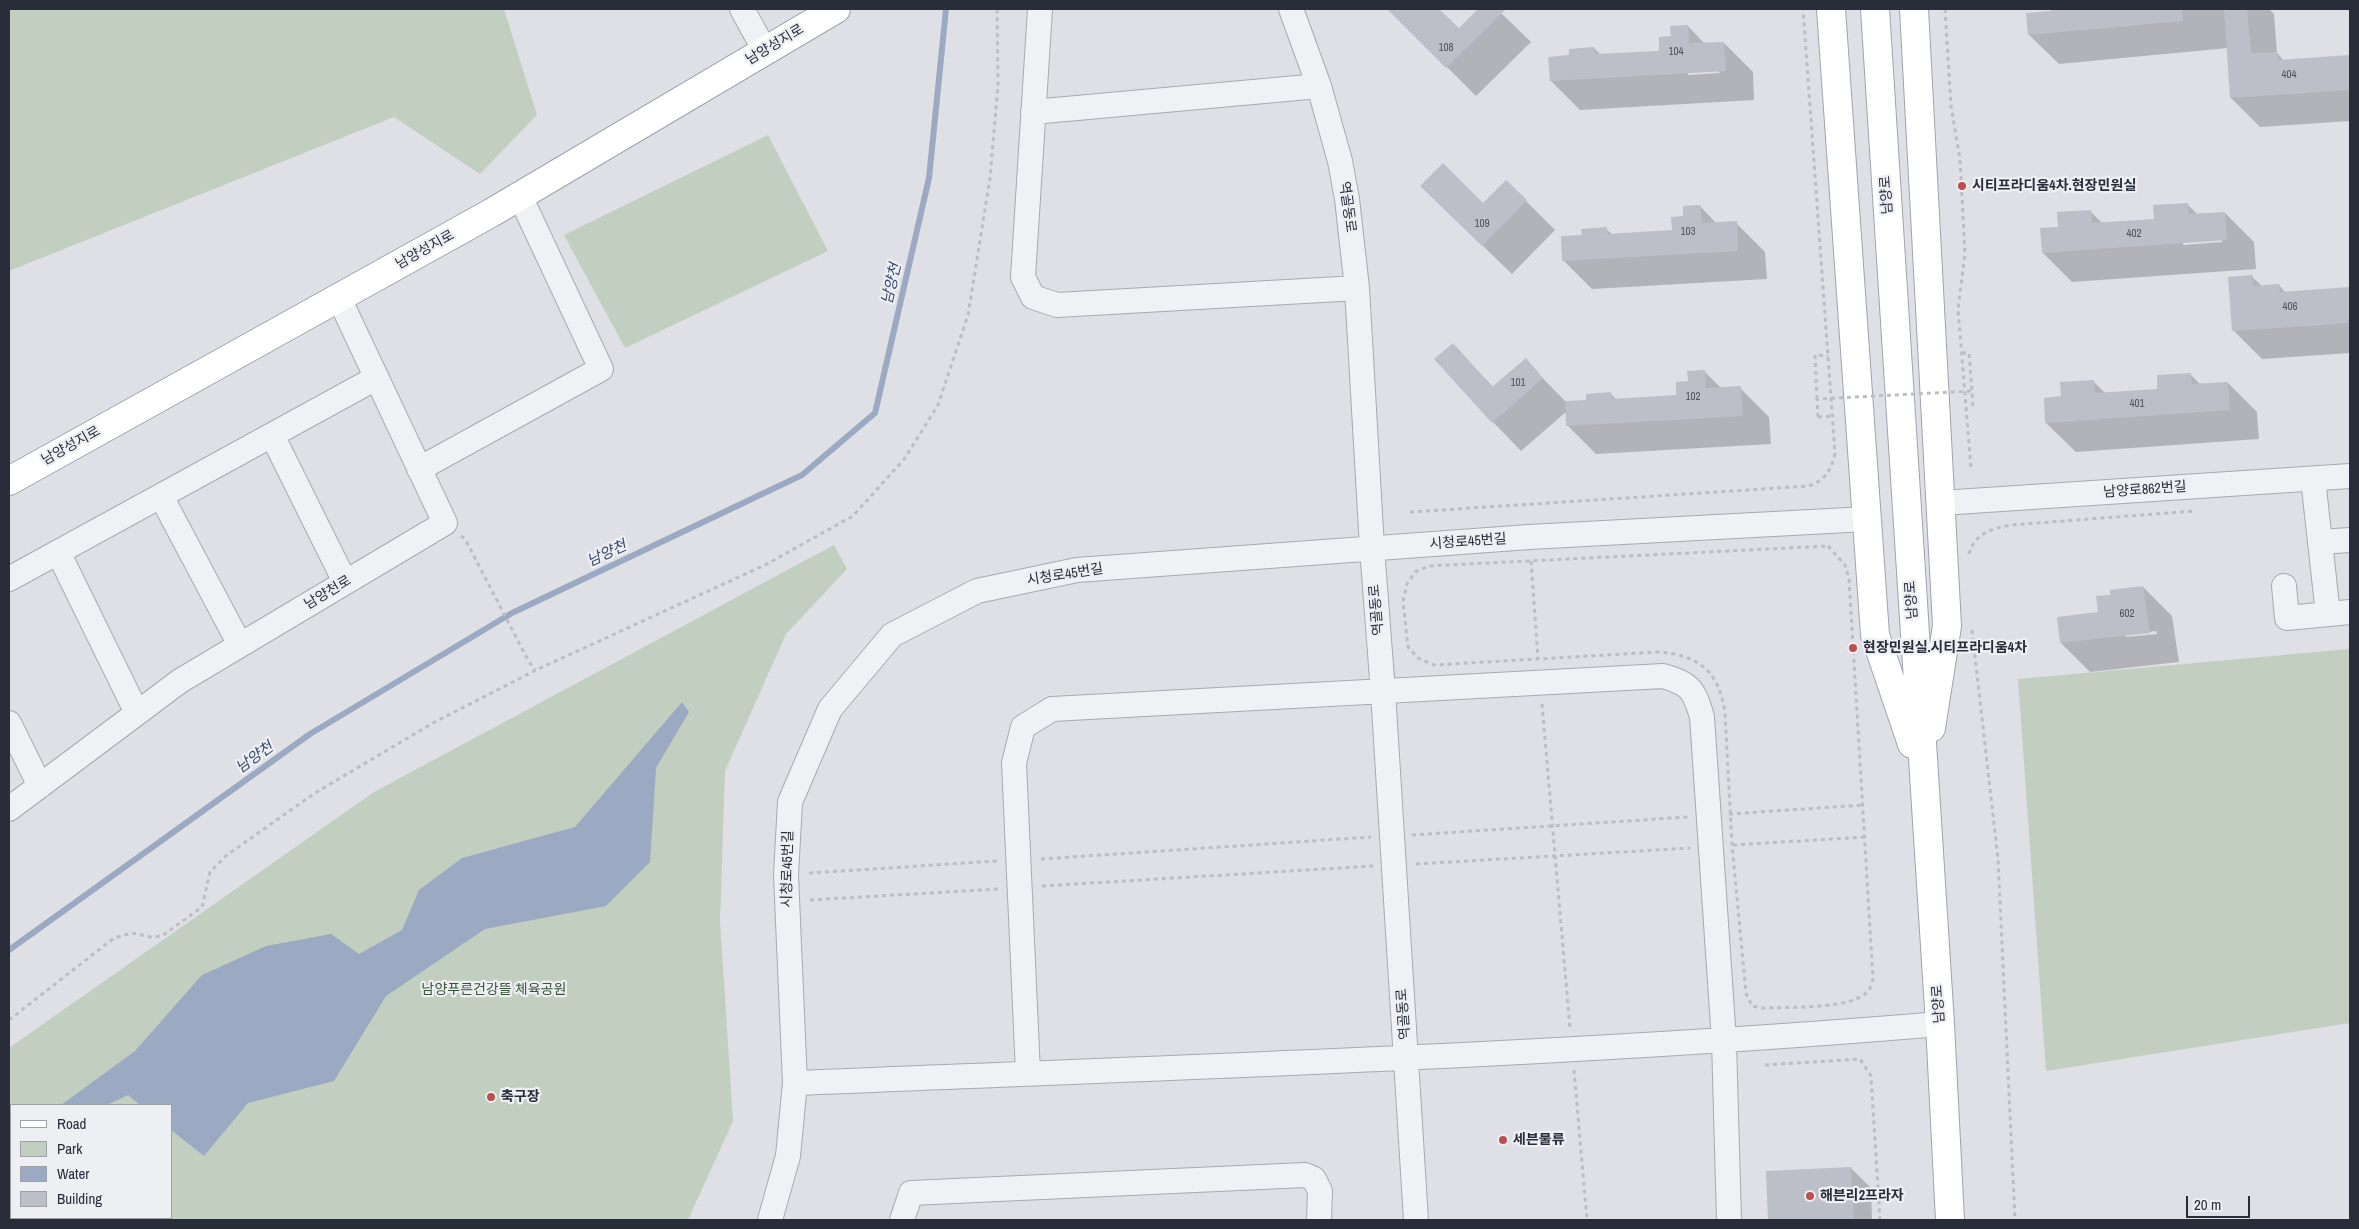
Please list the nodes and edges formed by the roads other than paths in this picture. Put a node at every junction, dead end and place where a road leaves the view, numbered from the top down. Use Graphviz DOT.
graph roads {
  1 [pos="742,9"];
  2 [pos="836,9"];
  3 [pos="1040,9"];
  4 [pos="1291,9"];
  5 [pos="1831,9"];
  6 [pos="1875,9"];
  7 [pos="1914,9"];
  8 [pos="765,50"];
  9 [pos="1319,86"];
  10 [pos="1034,112"];
  11 [pos="520,196"];
  12 [pos="1357,288"];
  13 [pos="339,298"];
  14 [pos="376,378"];
  15 [pos="272,435"];
  16 [pos="419,469"];
  17 [pos="2350,476"];
  18 [pos="2313,479"];
  19 [pos="9,481"];
  20 [pos="161,496"];
  21 [pos="1941,503"];
  22 [pos="1867,519"];
  23 [pos="2350,540"];
  24 [pos="2320,542"];
  25 [pos="1372,548"];
  26 [pos="58,552"];
  27 [pos="9,579"];
  28 [pos="345,582"];
  29 [pos="2284,586"];
  30 [pos="2339,613"];
  31 [pos="240,645"];
  32 [pos="1383,692"];
  33 [pos="137,714"];
  34 [pos="9,723"];
  35 [pos="1923,778"];
  36 [pos="40,786"];
  37 [pos="9,809"];
  38 [pos="1940,1024"];
  39 [pos="1724,1041"];
  40 [pos="1406,1056"];
  41 [pos="1028,1073"];
  42 [pos="795,1083"];
  43 [pos="770,1220"];
  44 [pos="902,1220"];
  45 [pos="1319,1220"];
  46 [pos="1416,1220"];
  47 [pos="1729,1220"];
  48 [pos="1950,1220"];
  1 -- 8 [label="street"];
  2 -- 8 [label="main road, 남양성지로"];
  3 -- 10 [label="street"];
  4 -- 9 [label="street, 역골동로"];
  5 -- 22 [label="main road"];
  6 -- 35 [label="main road, 남양로"];
  7 -- 21 [label="main road"];
  8 -- 11 [label="main road, 남양성지로"];
  9 -- 10 [label="street"];
  9 -- 12 [label="street, 역골동로"];
  10 -- 12 [label="street"];
  11 -- 13 [label="main road, 남양성지로"];
  11 -- 16 [label="street"];
  12 -- 25 [label="street, 역골동로"];
  13 -- 14 [label="street, 남양천로"];
  13 -- 19 [label="main road, 남양성지로"];
  14 -- 15 [label="street"];
  14 -- 16 [label="street, 남양천로"];
  15 -- 20 [label="street"];
  15 -- 28 [label="street"];
  16 -- 28 [label="street, 남양천로"];
  17 -- 18 [label="street, 남양로862번길"];
  18 -- 21 [label="street, 남양로862번길"];
  18 -- 24 [label="street"];
  20 -- 26 [label="street"];
  20 -- 31 [label="street"];
  21 -- 35 [label="main road"];
  22 -- 25 [label="street, 시청로45번길"];
  22 -- 35 [label="main road"];
  23 -- 24 [label="street"];
  24 -- 30 [label="street"];
  25 -- 32 [label="street, 역골동로"];
  25 -- 42 [label="street, 시청로45번길"];
  26 -- 27 [label="street"];
  26 -- 33 [label="street"];
  28 -- 31 [label="street, 남양천로"];
  29 -- 30 [label="street"];
  31 -- 33 [label="street, 남양천로"];
  32 -- 39 [label="street"];
  32 -- 40 [label="street, 역골동로"];
  32 -- 41 [label="street"];
  33 -- 36 [label="street, 남양천로"];
  34 -- 36 [label="street"];
  35 -- 38 [label="main road, 남양로"];
  36 -- 37 [label="street, 남양천로"];
  38 -- 39 [label="street"];
  38 -- 48 [label="main road, 남양로"];
  39 -- 40 [label="street"];
  39 -- 47 [label="street"];
  40 -- 41 [label="street"];
  40 -- 46 [label="street, 역골동로"];
  41 -- 42 [label="street"];
  42 -- 43 [label="street, 시청로45번길"];
  44 -- 45 [label="street"];
}
